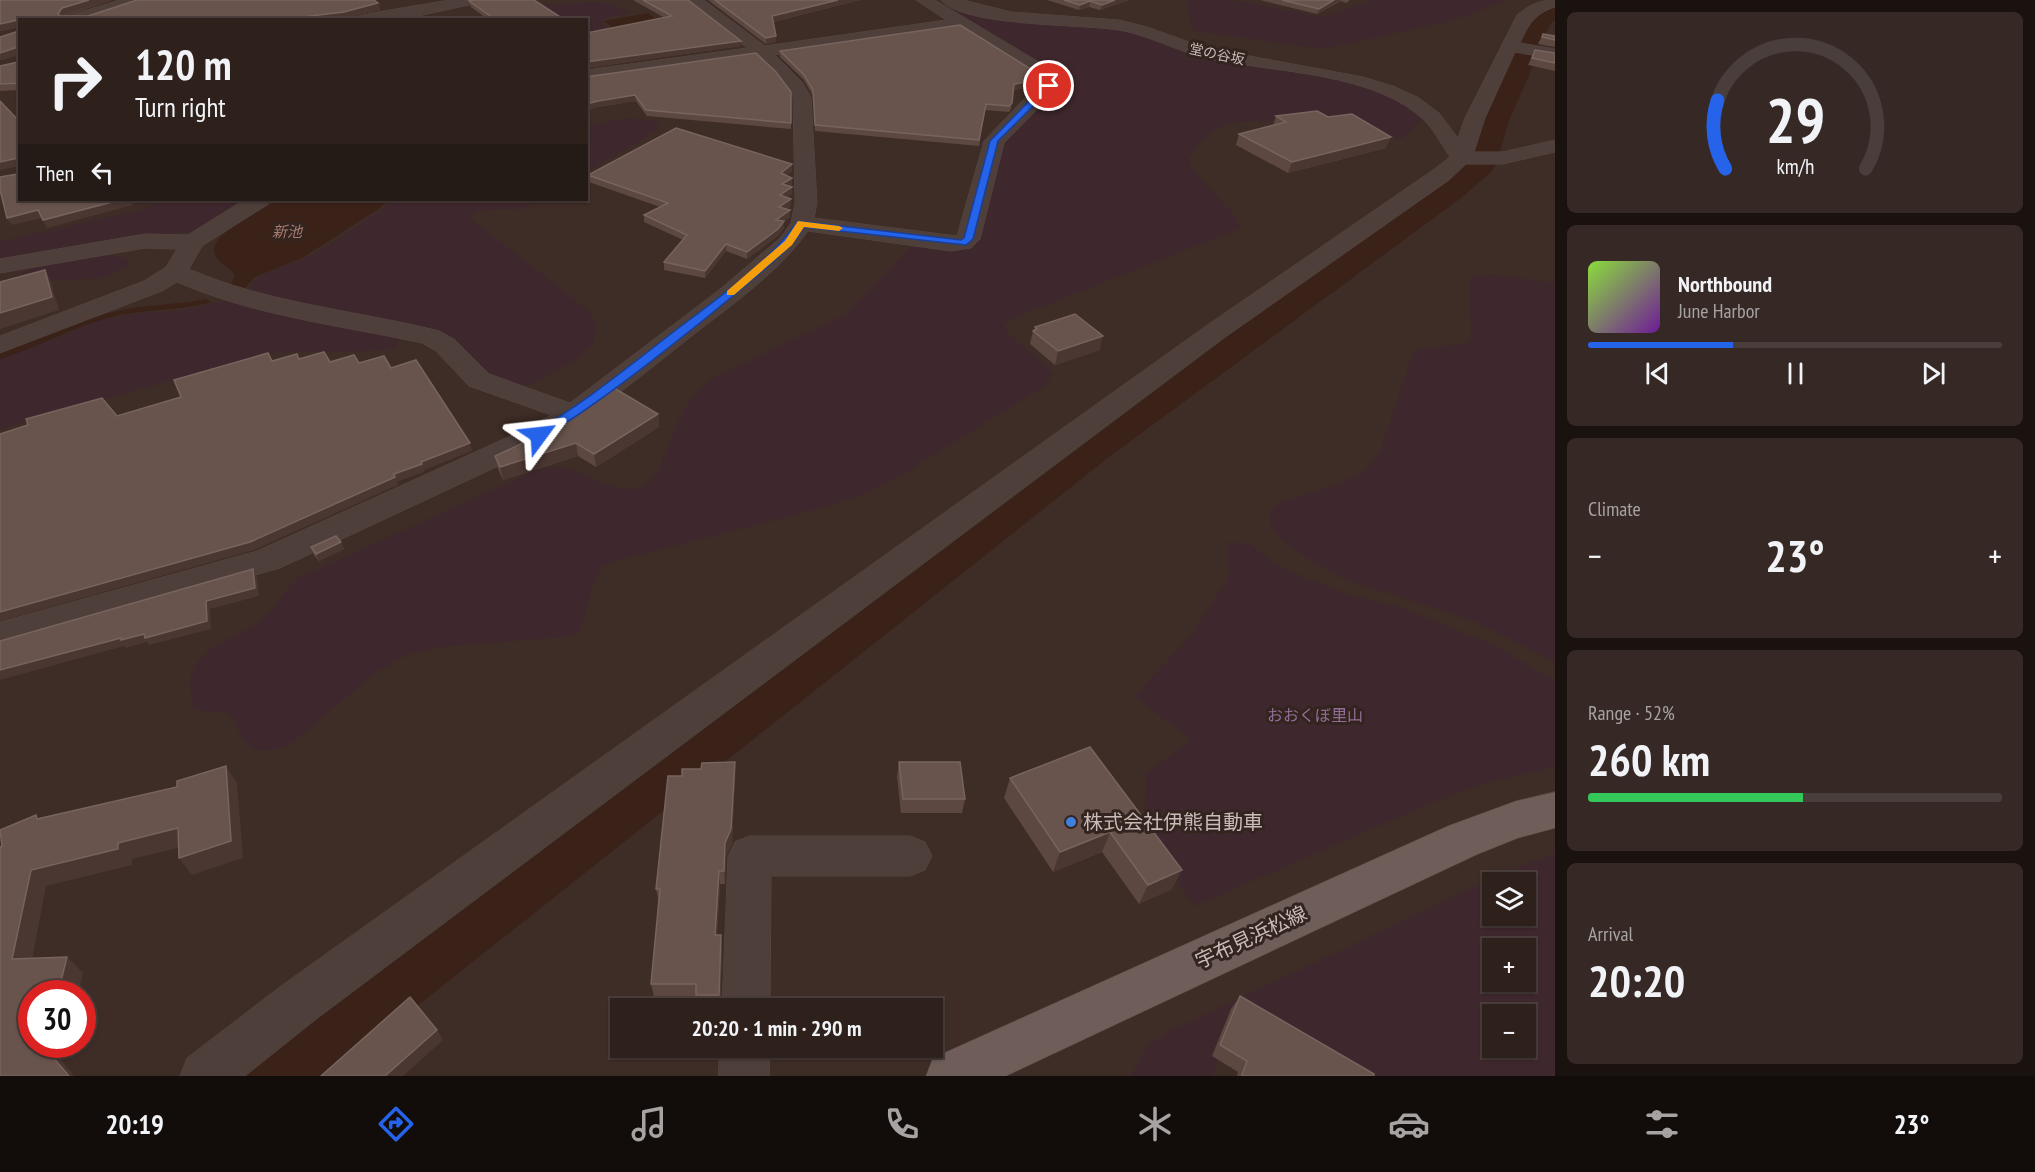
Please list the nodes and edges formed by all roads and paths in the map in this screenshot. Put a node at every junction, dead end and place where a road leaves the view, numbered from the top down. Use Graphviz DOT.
graph roads {
  1 [pos="137,0"];
  2 [pos="386,0"];
  3 [pos="472,0"];
  4 [pos="693,0"];
  5 [pos="924,0"];
  6 [pos="949,0"];
  7 [pos="1555,2"];
  8 [pos="408,17"];
  9 [pos="78,18"];
  10 [pos="390,18"];
  11 [pos="962,23"];
  12 [pos="1510,46"];
  13 [pos="760,52"];
  14 [pos="1555,54"];
  15 [pos="588,76"];
  16 [pos="1555,146"];
  17 [pos="1473,158"];
  18 [pos="257,201"];
  19 [pos="802,223"];
  20 [pos="193,242"];
  21 [pos="0,266"];
  22 [pos="175,272"];
  23 [pos="0,345"];
  24 [pos="574,414"];
  25 [pos="2,635"];
  26 [pos="1555,810"];
  27 [pos="910,856"];
  28 [pos="746,998"];
  29 [pos="745,1058"];
  30 [pos="205,1076"];
  31 [pos="744,1076"];
  32 [pos="951,1076"];
  1 -- 9 [label="street"];
  2 -- 8 [label="street"];
  3 -- 8 [label="street"];
  4 -- 13 [label="street"];
  5 -- 11 [label="street"];
  6 -- 17 [label="street, 堂の谷坂"];
  7 -- 12 [label="street"];
  8 -- 10 [label="street"];
  11 -- 13 [label="street"];
  11 -- 19 [label="street"];
  12 -- 14 [label="street"];
  12 -- 17 [label="street"];
  13 -- 15 [label="street"];
  13 -- 19 [label="street"];
  16 -- 17 [label="street"];
  17 -- 30 [label="street"];
  18 -- 20 [label="street"];
  19 -- 24 [label="street"];
  20 -- 21 [label="street"];
  20 -- 22 [label="street"];
  22 -- 23 [label="street"];
  22 -- 24 [label="street"];
  24 -- 25 [label="street"];
  26 -- 32 [label="main road, 宇布見浜松線"];
  27 -- 28 [label="street"];
  29 -- 31 [label="street"];
}
